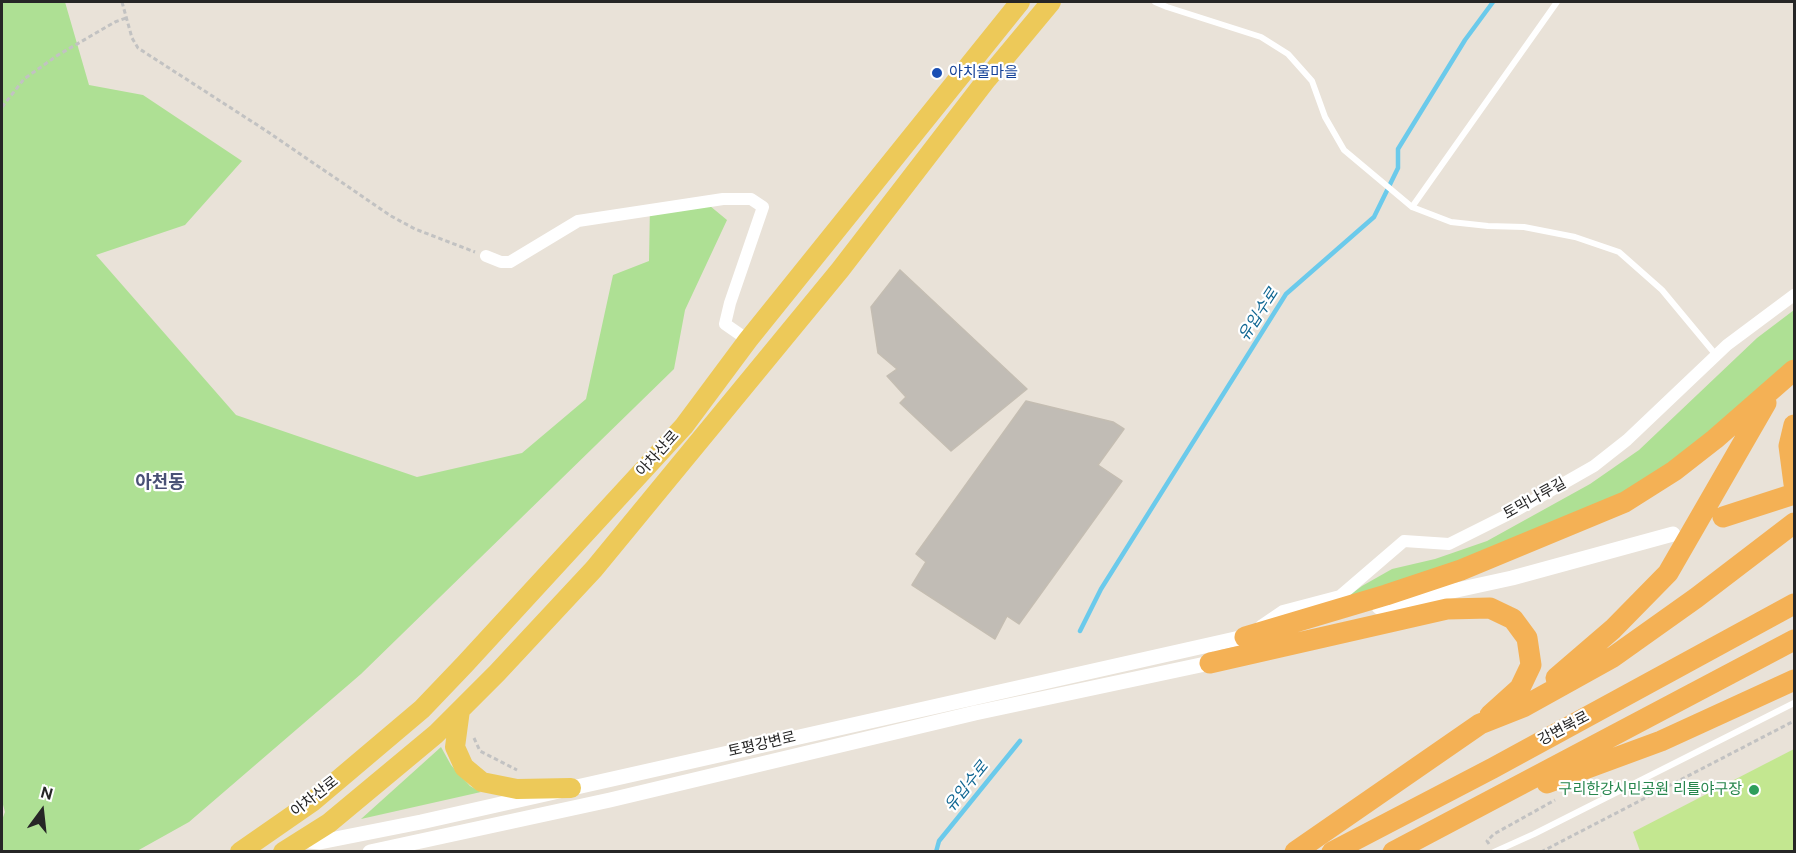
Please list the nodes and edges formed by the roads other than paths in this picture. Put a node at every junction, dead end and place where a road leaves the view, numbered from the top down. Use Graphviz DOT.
graph roads {
  1 [pos="1020,2"];
  2 [pos="1051,2"];
  3 [pos="1155,2"];
  4 [pos="1557,2"];
  5 [pos="1410,205"];
  6 [pos="486,256"];
  7 [pos="1794,295"];
  8 [pos="748,340"];
  9 [pos="1716,355"];
  10 [pos="1794,370"];
  11 [pos="1774,389"];
  12 [pos="1794,425"];
  13 [pos="1794,483"];
  14 [pos="1794,494"];
  15 [pos="1723,517"];
  16 [pos="1794,523"];
  17 [pos="1673,534"];
  18 [pos="1794,604"];
  19 [pos="1245,638"];
  20 [pos="1794,640"];
  21 [pos="1210,663"];
  22 [pos="1794,680"];
  23 [pos="1794,703"];
  24 [pos="1523,707"];
  25 [pos="460,710"];
  26 [pos="1480,724"];
  27 [pos="571,788"];
  28 [pos="1467,812"];
  29 [pos="282,822"];
  30 [pos="291,846"];
  31 [pos="240,852"];
  32 [pos="314,852"];
  33 [pos="369,852"];
  34 [pos="1295,852"];
  35 [pos="1332,852"];
  36 [pos="1393,852"];
  37 [pos="1494,852"];
  1 -- 8 [label="main road, 아차산로"];
  2 -- 25 [label="main road, 아차산로"];
  3 -- 5 [label="lane"];
  4 -- 5 [label="lane"];
  5 -- 9 [label="lane"];
  6 -- 8 [label="street"];
  7 -- 9 [label="street, 토막나루길"];
  8 -- 29 [label="main road, 아차산로"];
  9 -- 19 [label="street, 토막나루길"];
  10 -- 11 [label="highway"];
  11 -- 19 [label="highway"];
  11 -- 24 [label="highway"];
  12 -- 13 [label="highway"];
  14 -- 15 [label="highway"];
  16 -- 24 [label="highway"];
  17 -- 19 [label="street, 토평강변로"];
  18 -- 35 [label="highway, 강변북로"];
  19 -- 21 [label="street"];
  19 -- 27 [label="street, 토평강변로"];
  20 -- 28 [label="highway, 강변북로"];
  21 -- 26 [label="highway"];
  21 -- 33 [label="street, 토평강변로"];
  22 -- 28 [label="highway"];
  23 -- 37 [label="lane"];
  24 -- 26 [label="highway"];
  25 -- 27 [label="main road"];
  25 -- 30 [label="main road, 아차산로"];
  26 -- 34 [label="highway"];
  27 -- 30 [label="street, 토평강변로"];
  28 -- 36 [label="highway, 강변북로"];
  29 -- 30 [label="street"];
  29 -- 31 [label="main road, 아차산로"];
  30 -- 32 [label="street"];
}
